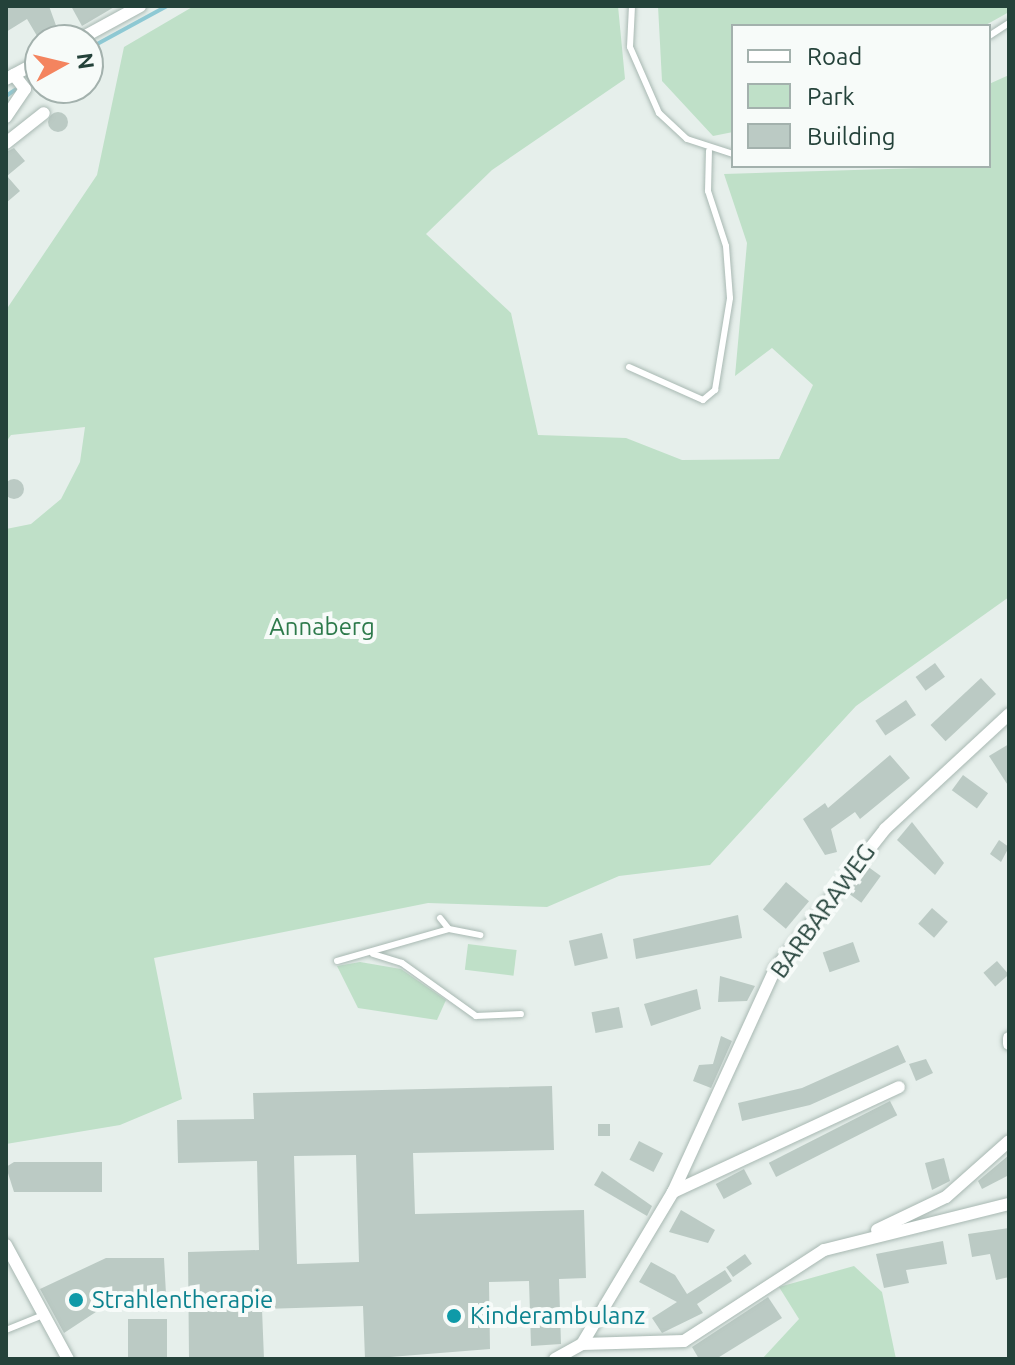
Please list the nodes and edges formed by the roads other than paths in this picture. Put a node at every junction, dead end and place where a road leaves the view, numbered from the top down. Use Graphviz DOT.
graph roads {
  1 [pos="140,6"];
  2 [pos="632,6"];
  3 [pos="1009,23"];
  4 [pos="104,26"];
  5 [pos="991,35"];
  6 [pos="16,81"];
  7 [pos="44,113"];
  8 [pos="6,117"];
  9 [pos="6,143"];
  10 [pos="709,151"];
  11 [pos="731,154"];
  12 [pos="629,367"];
  13 [pos="1009,714"];
  14 [pos="440,918"];
  15 [pos="449,929"];
  16 [pos="480,935"];
  17 [pos="373,954"];
  18 [pos="337,961"];
  19 [pos="521,1014"];
  20 [pos="1009,1038"];
  21 [pos="1009,1044"];
  22 [pos="899,1087"];
  23 [pos="1009,1141"];
  24 [pos="673,1192"];
  25 [pos="1009,1204"];
  26 [pos="870,1234"];
  27 [pos="6,1245"];
  28 [pos="41,1316"];
  29 [pos="6,1330"];
  30 [pos="582,1344"];
  31 [pos="68,1359"];
  32 [pos="555,1359"];
  1 -- 4 [label="street"];
  2 -- 10 [label="lane"];
  3 -- 5 [label="lane"];
  6 -- 8 [label="street"];
  7 -- 9 [label="street"];
  10 -- 11 [label="lane"];
  10 -- 12 [label="lane"];
  13 -- 24 [label="street, BARBARAWEG"];
  14 -- 15 [label="lane"];
  15 -- 16 [label="lane"];
  15 -- 17 [label="lane"];
  17 -- 18 [label="lane"];
  17 -- 19 [label="lane"];
  20 -- 21 [label="street"];
  22 -- 24 [label="street"];
  23 -- 26 [label="street"];
  24 -- 30 [label="street, BARBARAWEG"];
  25 -- 26 [label="street"];
  26 -- 30 [label="street"];
  27 -- 28 [label="street"];
  28 -- 29 [label="lane"];
  28 -- 31 [label="street"];
  30 -- 32 [label="street"];
}
